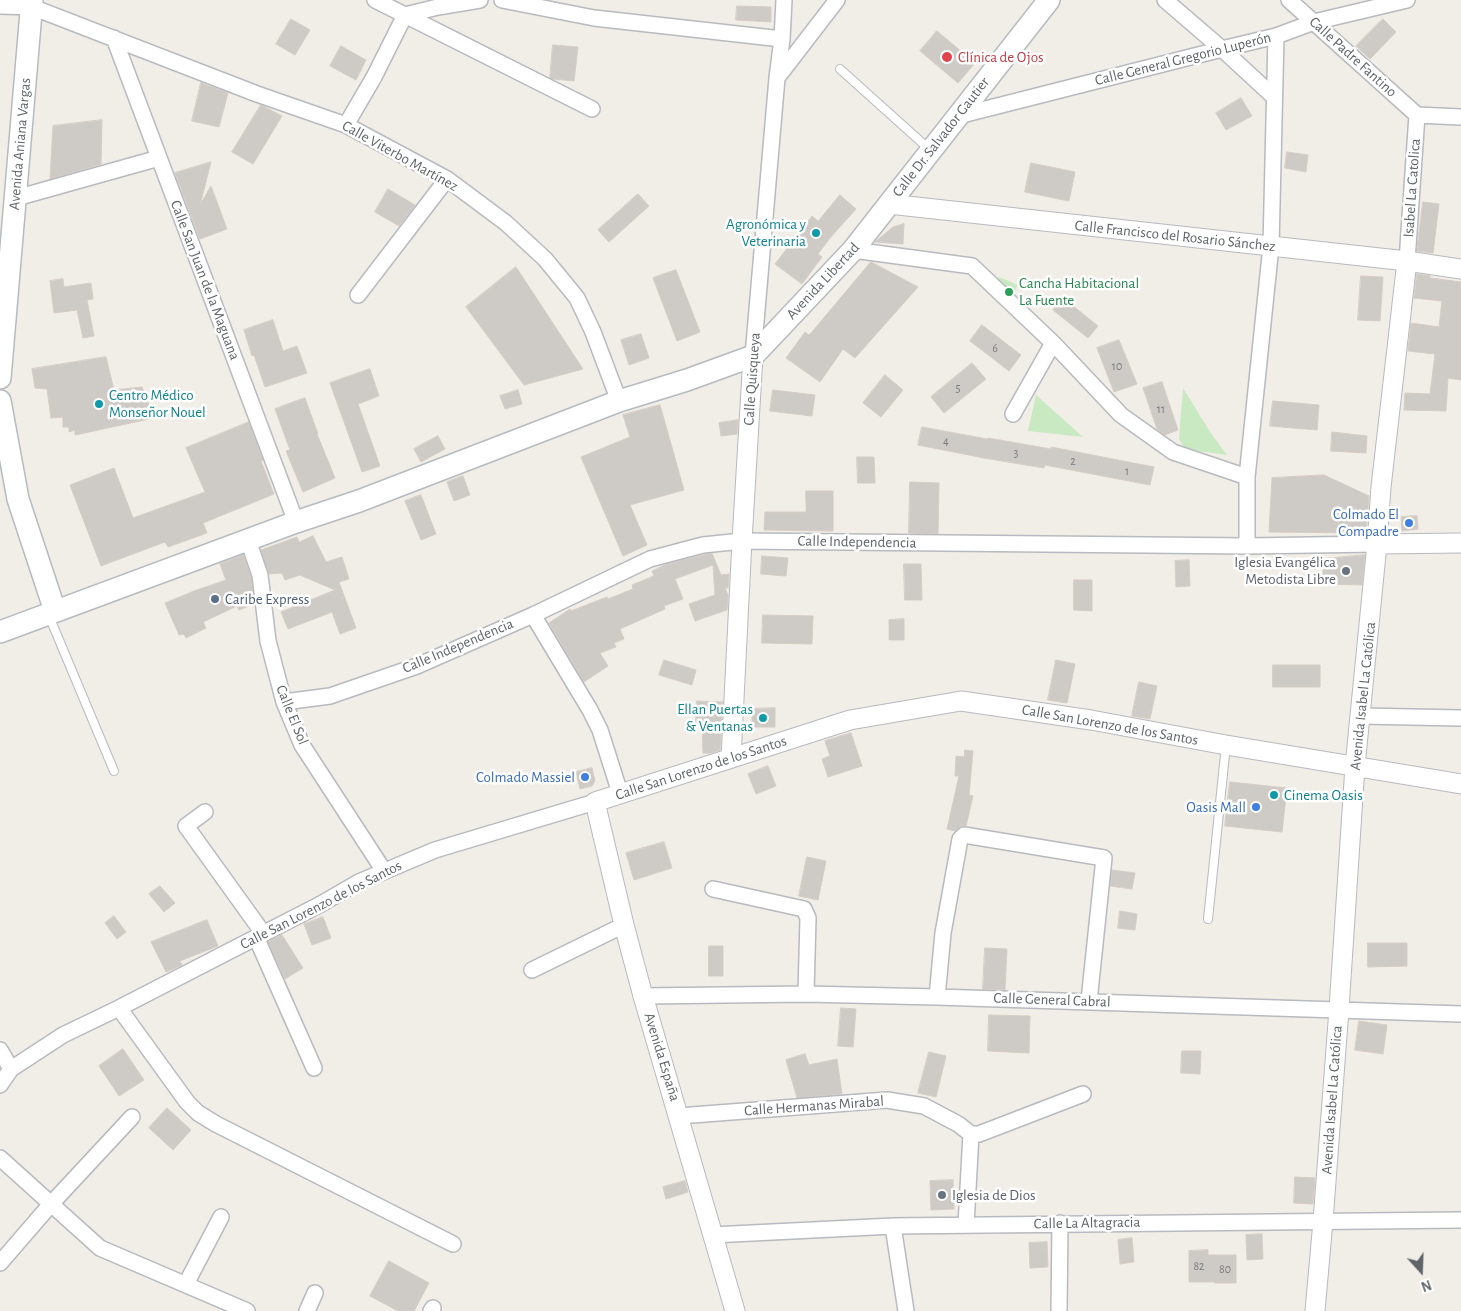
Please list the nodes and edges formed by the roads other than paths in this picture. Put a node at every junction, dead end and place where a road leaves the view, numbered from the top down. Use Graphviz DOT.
graph roads {
  1 [pos="375,0"];
  2 [pos="480,0"];
  3 [pos="502,0"];
  4 [pos="784,0"];
  5 [pos="837,0"];
  6 [pos="1049,0"];
  7 [pos="1165,0"];
  8 [pos="1289,0"];
  9 [pos="1407,0"];
  10 [pos="29,2"];
  11 [pos="0,6"];
  12 [pos="405,15"];
  13 [pos="1314,22"];
  14 [pos="1276,36"];
  15 [pos="114,38"];
  16 [pos="782,40"];
  17 [pos="1222,49"];
  18 [pos="840,69"];
  19 [pos="777,78"];
  20 [pos="1274,96"];
  21 [pos="592,109"];
  22 [pos="1417,115"];
  23 [pos="958,116"];
  24 [pos="1461,117"];
  25 [pos="346,125"];
  26 [pos="931,151"];
  27 [pos="159,158"];
  28 [pos="447,179"];
  29 [pos="16,198"];
  30 [pos="889,204"];
  31 [pos="1271,246"];
  32 [pos="853,250"];
  33 [pos="1406,261"];
  34 [pos="1461,269"];
  35 [pos="358,295"];
  36 [pos="1052,343"];
  37 [pos="753,356"];
  38 [pos="0,378"];
  39 [pos="0,401"];
  40 [pos="619,401"];
  41 [pos="1012,414"];
  42 [pos="1247,477"];
  43 [pos="296,522"];
  44 [pos="248,540"];
  45 [pos="742,541"];
  46 [pos="1461,543"];
  47 [pos="1377,544"];
  48 [pos="1247,546"];
  49 [pos="52,612"];
  50 [pos="533,615"];
  51 [pos="0,632"];
  52 [pos="284,702"];
  53 [pos="1361,716"];
  54 [pos="1461,718"];
  55 [pos="1226,745"];
  56 [pos="731,758"];
  57 [pos="1355,766"];
  58 [pos="114,771"];
  59 [pos="1461,784"];
  60 [pos="620,793"];
  61 [pos="595,802"];
  62 [pos="205,812"];
  63 [pos="384,871"];
  64 [pos="713,890"];
  65 [pos="1208,919"];
  66 [pos="624,925"];
  67 [pos="260,935"];
  68 [pos="532,970"];
  69 [pos="806,994"];
  70 [pos="643,996"];
  71 [pos="937,997"];
  72 [pos="1089,1001"];
  73 [pos="119,1008"];
  74 [pos="1339,1010"];
  75 [pos="1461,1014"];
  76 [pos="0,1050"];
  77 [pos="314,1068"];
  78 [pos="12,1069"];
  79 [pos="0,1085"];
  80 [pos="1083,1094"];
  81 [pos="679,1116"];
  82 [pos="132,1117"];
  83 [pos="971,1134"];
  84 [pos="0,1158"];
  85 [pos="51,1204"];
  86 [pos="221,1217"];
  87 [pos="1461,1220"];
  88 [pos="1323,1221"];
  89 [pos="1060,1223"];
  90 [pos="966,1225"];
  91 [pos="893,1226"];
  92 [pos="712,1235"];
  93 [pos="453,1244"];
  94 [pos="0,1263"];
  95 [pos="186,1284"];
  96 [pos="315,1293"];
  97 [pos="246,1311"];
  98 [pos="307,1311"];
  99 [pos="735,1311"];
  100 [pos="906,1311"];
  101 [pos="1059,1311"];
  102 [pos="1315,1311"];
  1 -- 12 [label="street"];
  2 -- 12 [label="street"];
  3 -- 16 [label="street"];
  4 -- 16 [label="street, Calle Quisqueya"];
  5 -- 19 [label="street"];
  6 -- 23 [label="main road, Calle Dr. Salvador Gautier"];
  7 -- 17 [label="street"];
  8 -- 13 [label="street, Calle Padre Fantino"];
  9 -- 13 [label="street, Calle General Gregorio Luperón"];
  10 -- 11 [label="street, Calle Viterbo Martínez"];
  10 -- 15 [label="street, Calle Viterbo Martínez"];
  10 -- 29 [label="main road, Avenida Aniana Vargas"];
  12 -- 21 [label="street"];
  12 -- 25 [label="street"];
  13 -- 14 [label="street, Calle General Gregorio Luperón"];
  13 -- 22 [label="street, Calle Padre Fantino"];
  14 -- 17 [label="street, Calle General Gregorio Luperón"];
  14 -- 20 [label="street"];
  15 -- 25 [label="street, Calle Viterbo Martínez"];
  15 -- 27 [label="street, Calle San Juan de la Maguana"];
  16 -- 19 [label="street, Calle Quisqueya"];
  17 -- 20 [label="street"];
  17 -- 23 [label="street, Calle General Gregorio Luperón"];
  18 -- 26 [label="lane"];
  19 -- 37 [label="street, Calle Quisqueya"];
  20 -- 31 [label="street"];
  22 -- 24 [label="street"];
  22 -- 33 [label="street, Isabel La Catolica"];
  23 -- 26 [label="main road, Calle Dr. Salvador Gautier"];
  25 -- 28 [label="street, Calle Viterbo Martínez"];
  26 -- 30 [label="main road, Calle Dr. Salvador Gautier"];
  27 -- 29 [label="street"];
  27 -- 43 [label="street, Calle San Juan de la Maguana"];
  28 -- 35 [label="street"];
  28 -- 40 [label="street, Calle Viterbo Martínez"];
  29 -- 38 [label="main road, Avenida Aniana Vargas"];
  30 -- 31 [label="street, Calle Francisco del Rosario Sánchez"];
  30 -- 32 [label="main road, Avenida Libertad"];
  31 -- 33 [label="street, Calle Francisco del Rosario Sánchez"];
  31 -- 42 [label="street"];
  32 -- 36 [label="street"];
  32 -- 37 [label="main road, Avenida Libertad"];
  33 -- 34 [label="street, Calle Francisco del Rosario Sánchez"];
  33 -- 47 [label="street, Avenida Isabel La Católica"];
  36 -- 41 [label="street"];
  36 -- 42 [label="street"];
  37 -- 40 [label="main road"];
  37 -- 45 [label="street, Calle Quisqueya"];
  39 -- 49 [label="main road"];
  40 -- 43 [label="main road"];
  42 -- 48 [label="street"];
  43 -- 44 [label="main road"];
  44 -- 49 [label="main road"];
  44 -- 52 [label="street, Calle El Sol"];
  45 -- 48 [label="street, Calle Independencia"];
  45 -- 50 [label="street, Calle Independencia"];
  45 -- 56 [label="street, Calle Quisqueya"];
  46 -- 47 [label="street, Calle Independencia"];
  47 -- 48 [label="street, Calle Independencia"];
  47 -- 53 [label="street, Avenida Isabel La Católica"];
  49 -- 51 [label="main road"];
  49 -- 58 [label="lane"];
  50 -- 52 [label="street, Calle Independencia"];
  50 -- 60 [label="street"];
  52 -- 63 [label="street, Calle El Sol"];
  53 -- 54 [label="street"];
  53 -- 57 [label="street, Avenida Isabel La Católica"];
  55 -- 56 [label="street, Calle San Lorenzo de los Santos"];
  55 -- 57 [label="street, Calle San Lorenzo de los Santos"];
  55 -- 65 [label="lane"];
  56 -- 60 [label="street, Calle San Lorenzo de los Santos"];
  57 -- 59 [label="street, Calle San Lorenzo de los Santos"];
  57 -- 74 [label="street, Avenida Isabel La Católica"];
  60 -- 61 [label="street, Calle San Lorenzo de los Santos"];
  61 -- 63 [label="street, Calle San Lorenzo de los Santos"];
  61 -- 66 [label="street, Avenida España"];
  62 -- 67 [label="street"];
  63 -- 67 [label="street, Calle San Lorenzo de los Santos"];
  64 -- 69 [label="street"];
  66 -- 68 [label="street"];
  66 -- 70 [label="street, Avenida España"];
  67 -- 73 [label="street, Calle San Lorenzo de los Santos"];
  67 -- 77 [label="street"];
  69 -- 70 [label="street, Calle General Cabral"];
  69 -- 71 [label="street, Calle General Cabral"];
  70 -- 81 [label="street, Avenida España"];
  71 -- 72 [label="street, Calle General Cabral"];
  71 -- 72 [label="street"];
  72 -- 74 [label="street, Calle General Cabral"];
  73 -- 78 [label="street, Calle San Lorenzo de los Santos"];
  73 -- 93 [label="street"];
  74 -- 75 [label="street, Calle General Cabral"];
  74 -- 88 [label="street, Avenida Isabel La Católica"];
  76 -- 78 [label="street"];
  78 -- 79 [label="street, Calle San Lorenzo de los Santos"];
  80 -- 83 [label="street"];
  81 -- 83 [label="street, Calle Hermanas Mirabal"];
  81 -- 92 [label="street, Avenida España"];
  82 -- 85 [label="street"];
  83 -- 90 [label="street"];
  84 -- 85 [label="street"];
  85 -- 94 [label="street"];
  85 -- 95 [label="street"];
  86 -- 95 [label="street"];
  87 -- 88 [label="street, Calle La Altagracia"];
  88 -- 89 [label="street, Calle La Altagracia"];
  88 -- 102 [label="street, Avenida Isabel La Católica"];
  89 -- 90 [label="street, Calle La Altagracia"];
  89 -- 101 [label="street"];
  90 -- 91 [label="street, Calle La Altagracia"];
  91 -- 92 [label="street, Calle La Altagracia"];
  91 -- 100 [label="street"];
  92 -- 99 [label="street, Avenida España"];
  95 -- 97 [label="street"];
  96 -- 98 [label="street"];
}
